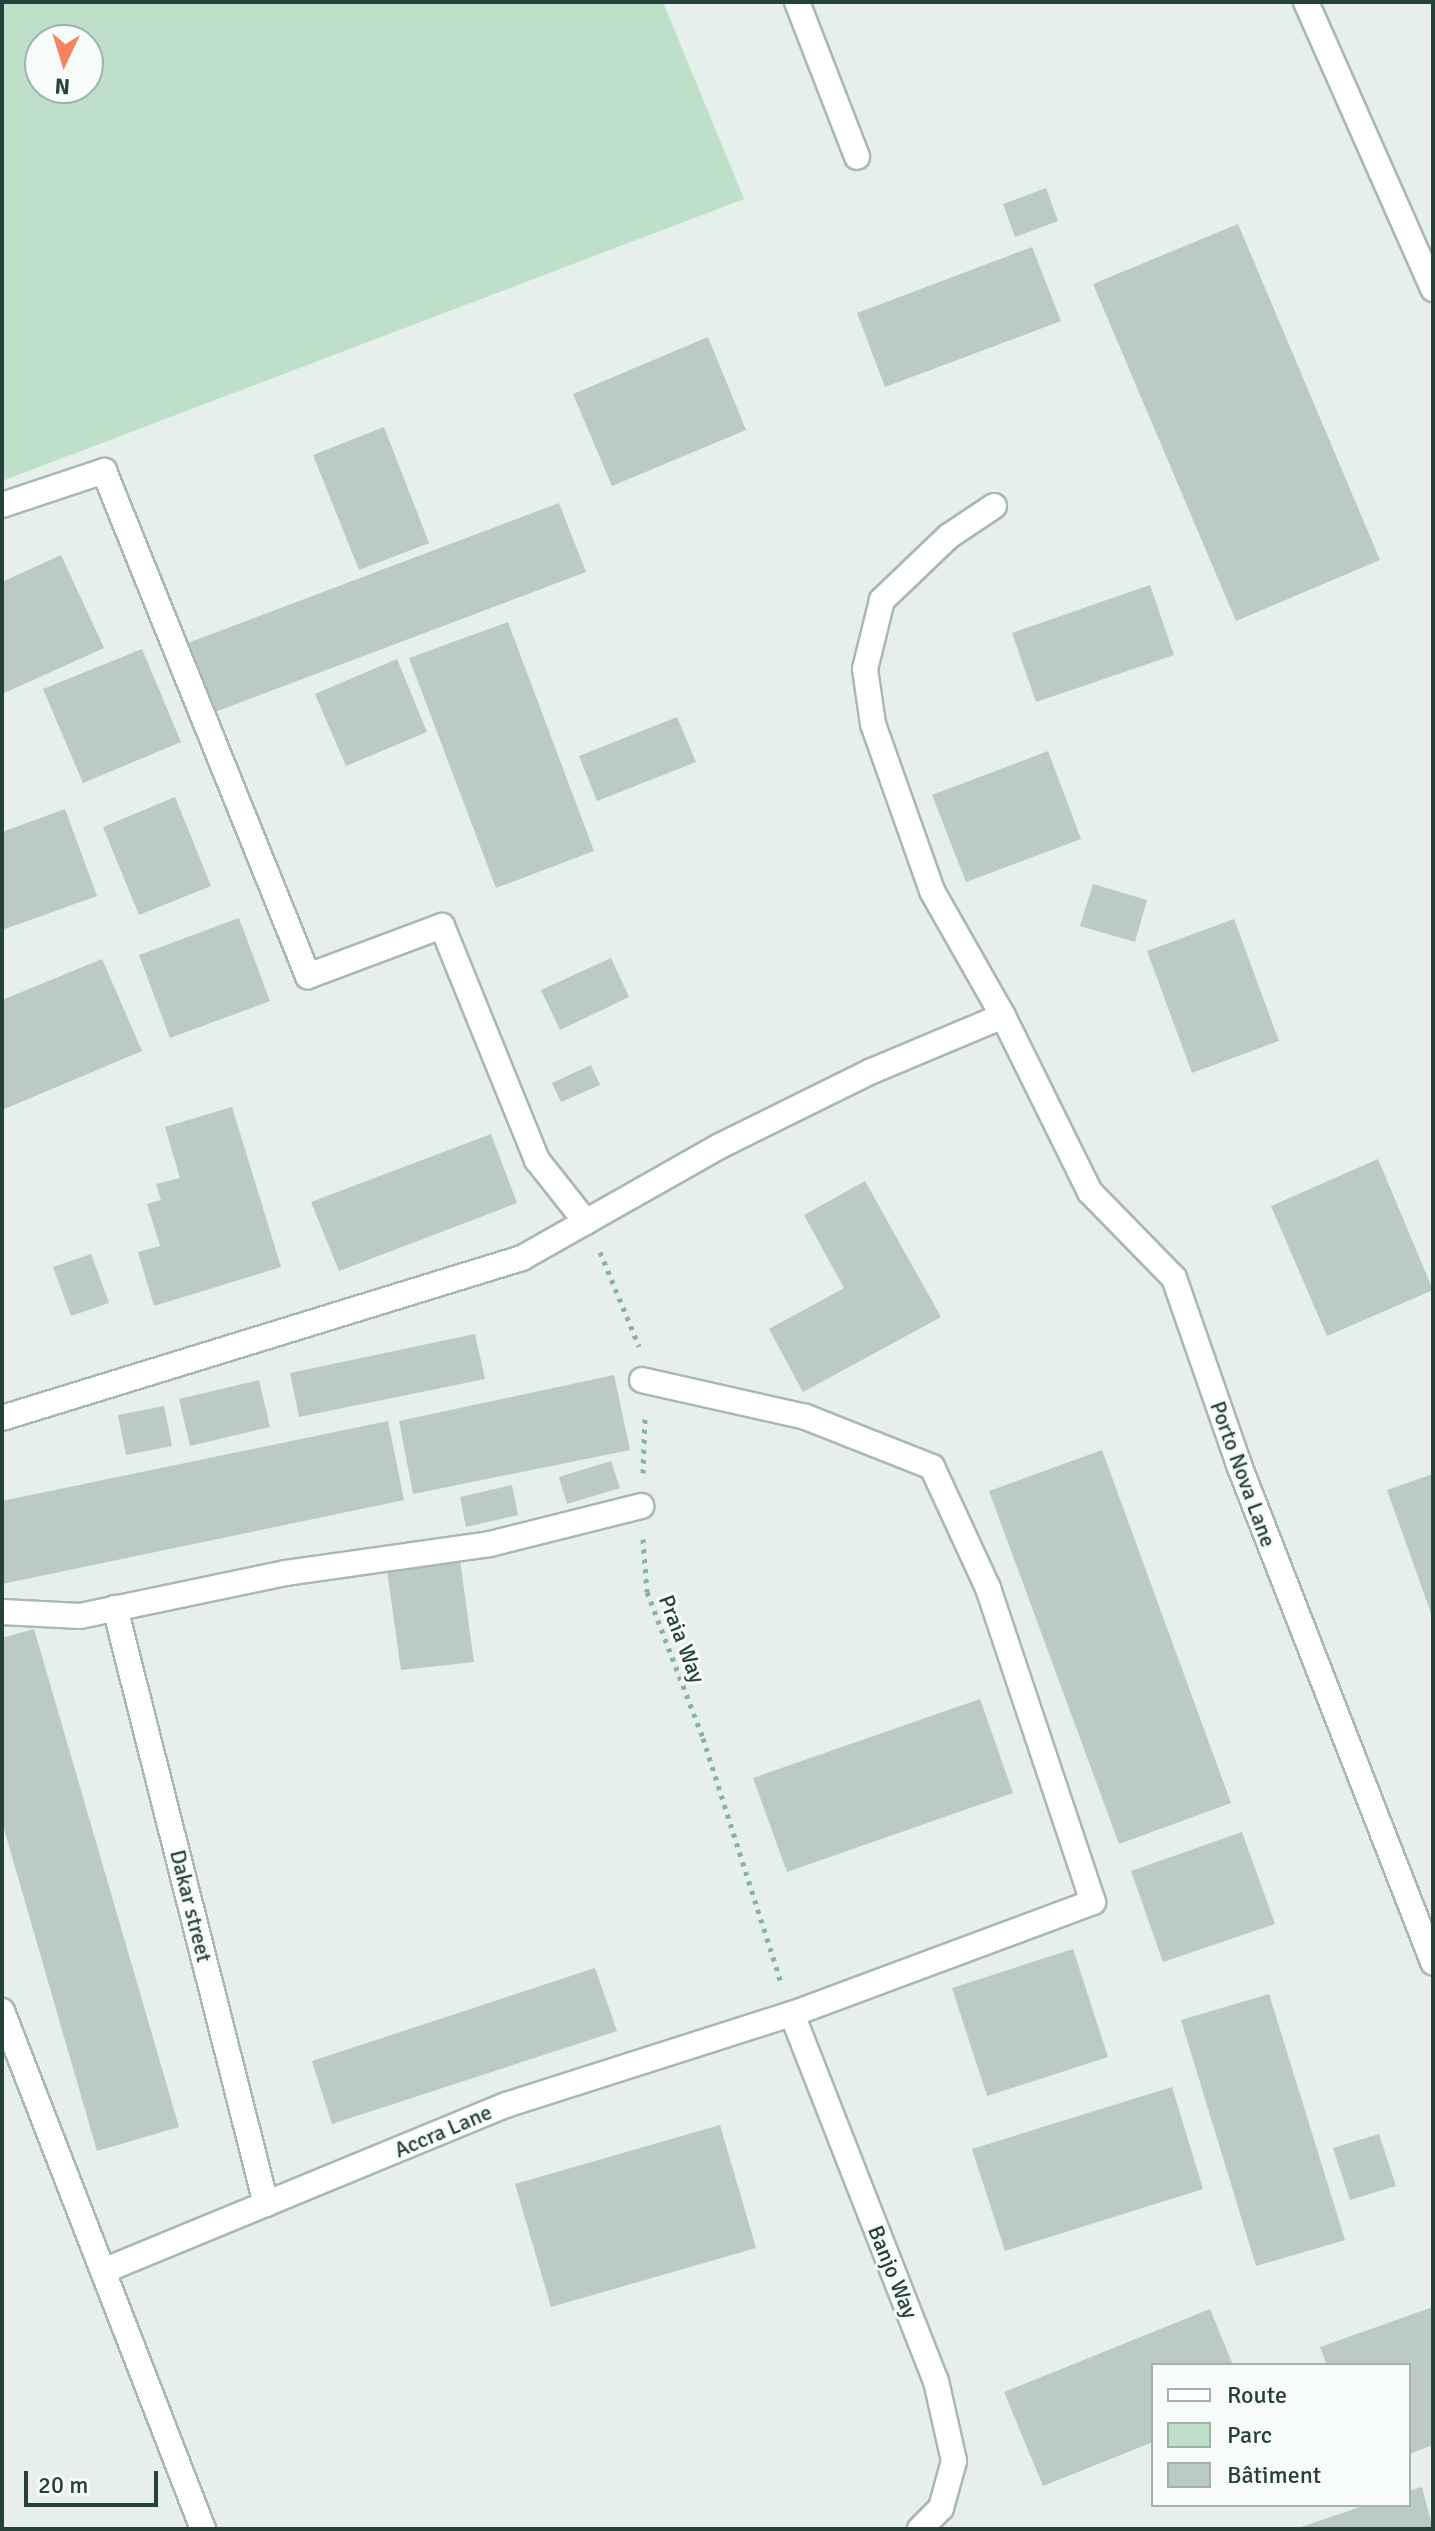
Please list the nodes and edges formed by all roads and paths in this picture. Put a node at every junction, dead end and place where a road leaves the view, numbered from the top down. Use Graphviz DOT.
graph roads {
  1 [pos="797,2"];
  2 [pos="1306,2"];
  3 [pos="857,157"];
  4 [pos="1433,289"];
  5 [pos="2,505"];
  6 [pos="994,506"];
  7 [pos="1003,1016"];
  8 [pos="586,1222"];
  9 [pos="642,1380"];
  10 [pos="2,1418"];
  11 [pos="641,1506"];
  12 [pos="115,1608"];
  13 [pos="2,1612"];
  14 [pos="1433,1962"];
  15 [pos="2,2011"];
  16 [pos="792,2014"];
  17 [pos="266,2204"];
  18 [pos="103,2271"];
  19 [pos="203,2529"];
  20 [pos="920,2529"];
  1 -- 3 [label="street"];
  2 -- 4 [label="street"];
  5 -- 8 [label="street"];
  6 -- 7 [label="street, Porto Nova Lane"];
  7 -- 8 [label="street"];
  7 -- 14 [label="street, Porto Nova Lane"];
  8 -- 9 [label="path, Praia Way"];
  8 -- 10 [label="street"];
  9 -- 11 [label="path, Praia Way"];
  9 -- 16 [label="street, Accra Lane"];
  11 -- 12 [label="street"];
  11 -- 16 [label="path, Praia Way"];
  12 -- 13 [label="street"];
  12 -- 17 [label="street, Dakar street"];
  15 -- 18 [label="street"];
  16 -- 17 [label="street, Accra Lane"];
  16 -- 20 [label="street, Banjo Way"];
  17 -- 18 [label="street, Accra Lane"];
  18 -- 19 [label="street"];
}
